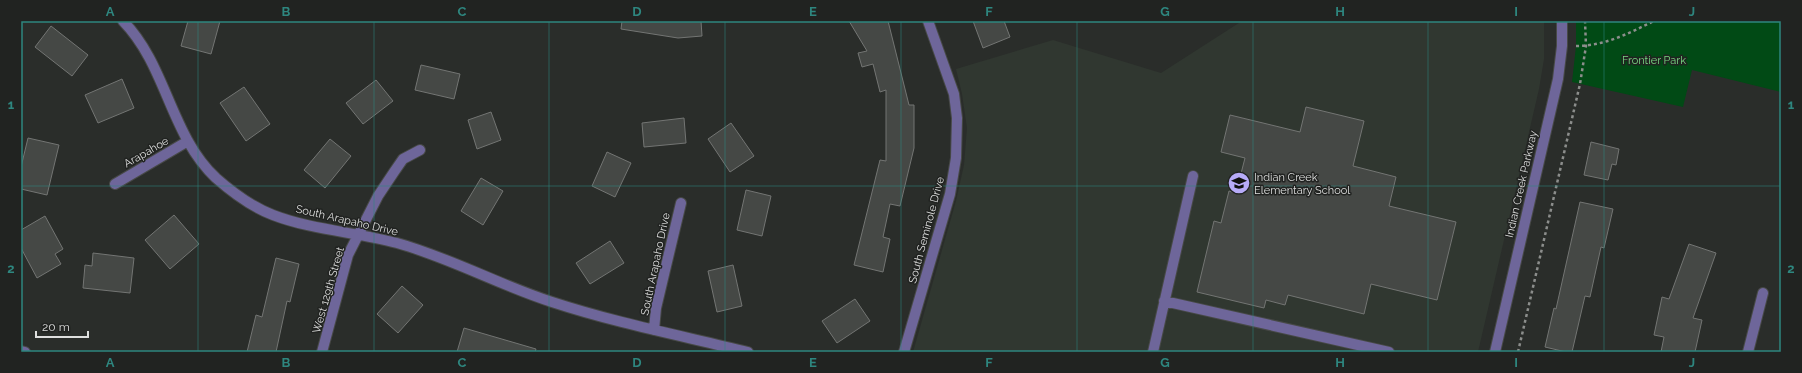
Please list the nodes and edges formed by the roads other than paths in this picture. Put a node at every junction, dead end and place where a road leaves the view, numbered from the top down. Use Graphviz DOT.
graph roads {
  1 [pos="124,21"];
  2 [pos="928,21"];
  3 [pos="1562,21"];
  4 [pos="188,141"];
  5 [pos="420,150"];
  6 [pos="1193,176"];
  7 [pos="115,184"];
  8 [pos="681,203"];
  9 [pos="358,236"];
  10 [pos="1763,293"];
  11 [pos="1164,301"];
  12 [pos="654,330"];
  13 [pos="21,351"];
  14 [pos="25,352"];
  15 [pos="322,352"];
  16 [pos="748,352"];
  17 [pos="904,352"];
  18 [pos="1152,352"];
  19 [pos="1389,352"];
  20 [pos="1495,352"];
  21 [pos="1748,352"];
  1 -- 4 [label="street, South Arapaho Drive"];
  2 -- 17 [label="street, South Seminole Drive"];
  3 -- 20 [label="street, Indian Creek Parkway"];
  4 -- 7 [label="street, Arapahoe"];
  4 -- 9 [label="street, South Arapaho Drive"];
  5 -- 9 [label="street, West 129th Street"];
  6 -- 11 [label="street"];
  8 -- 12 [label="street, South Arapaho Drive"];
  9 -- 12 [label="street, South Arapaho Drive"];
  9 -- 15 [label="street, West 129th Street"];
  10 -- 21 [label="street"];
  11 -- 18 [label="street"];
  11 -- 19 [label="street"];
  12 -- 16 [label="street, South Arapaho Drive"];
  13 -- 14 [label="street"];
}
